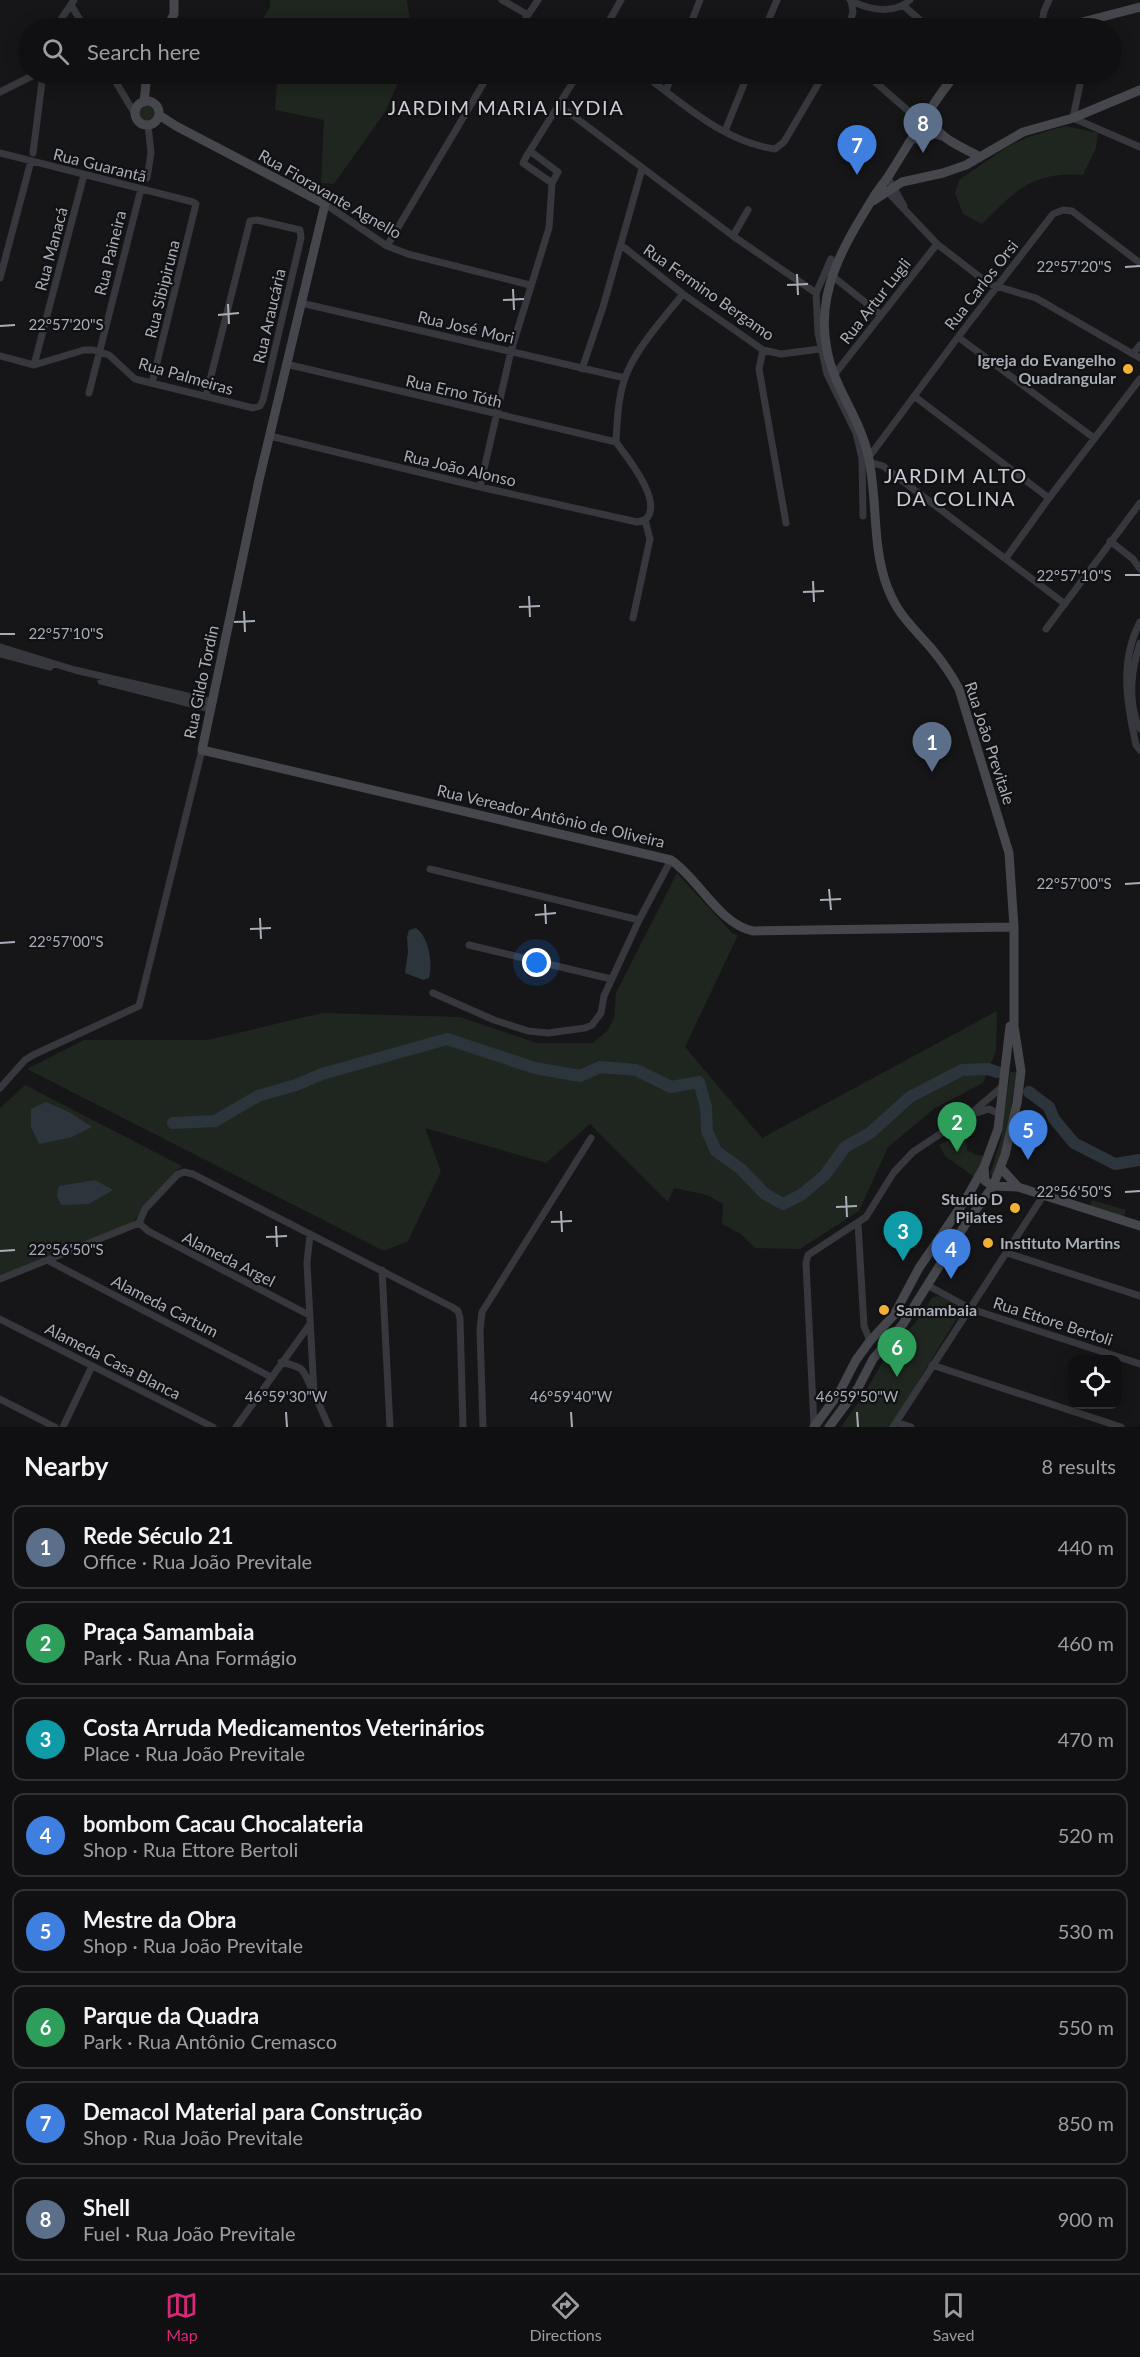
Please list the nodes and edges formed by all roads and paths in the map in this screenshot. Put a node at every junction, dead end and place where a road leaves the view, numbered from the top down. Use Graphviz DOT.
graph roads {
  1 [pos="174,0"];
  2 [pos="502,0"];
  3 [pos="538,0"];
  4 [pos="621,0"];
  5 [pos="700,0"];
  6 [pos="777,0"];
  7 [pos="850,0"];
  8 [pos="1049,0"];
  9 [pos="72,2"];
  10 [pos="907,3"];
  11 [pos="1140,7"];
  12 [pos="528,15"];
  13 [pos="62,18"];
  14 [pos="80,18"];
  15 [pos="172,18"];
  16 [pos="526,18"];
  17 [pos="611,18"];
  18 [pos="693,18"];
  19 [pos="769,18"];
  20 [pos="852,18"];
  21 [pos="920,18"];
  22 [pos="1043,18"];
  23 [pos="1110,18"];
  24 [pos="18,83"];
  25 [pos="42,84"];
  26 [pos="117,84"];
  27 [pos="146,84"];
  28 [pos="483,84"];
  29 [pos="572,84"];
  30 [pos="657,84"];
  31 [pos="668,84"];
  32 [pos="744,84"];
  33 [pos="818,84"];
  34 [pos="877,84"];
  35 [pos="949,84"];
  36 [pos="1080,84"];
  37 [pos="1140,90"];
  38 [pos="666,91"];
  39 [pos="0,92"];
  40 [pos="144,102"];
  41 [pos="559,105"];
  42 [pos="928,111"];
  43 [pos="135,114"];
  44 [pos="159,115"];
  45 [pos="1072,118"];
  46 [pos="148,125"];
  47 [pos="923,127"];
  48 [pos="725,131"];
  49 [pos="942,136"];
  50 [pos="1140,147"];
  51 [pos="530,151"];
  52 [pos="0,153"];
  53 [pos="33,153"];
  54 [pos="980,157"];
  55 [pos="31,161"];
  56 [pos="642,169"];
  57 [pos="84,175"];
  58 [pos="147,178"];
  59 [pos="552,183"];
  60 [pos="891,185"];
  61 [pos="141,189"];
  62 [pos="193,202"];
  63 [pos="325,204"];
  64 [pos="748,210"];
  65 [pos="733,236"];
  66 [pos="937,244"];
  67 [pos="621,245"];
  68 [pos="387,246"];
  69 [pos="831,259"];
  70 [pos="1140,263"];
  71 [pos="831,275"];
  72 [pos="0,278"];
  73 [pos="530,285"];
  74 [pos="996,288"];
  75 [pos="816,293"];
  76 [pos="683,294"];
  77 [pos="301,303"];
  78 [pos="880,314"];
  79 [pos="958,337"];
  80 [pos="1140,345"];
  81 [pos="763,350"];
  82 [pos="820,350"];
  83 [pos="99,351"];
  84 [pos="511,351"];
  85 [pos="0,356"];
  86 [pos="1137,356"];
  87 [pos="34,364"];
  88 [pos="286,364"];
  89 [pos="582,369"];
  90 [pos="834,375"];
  91 [pos="625,378"];
  92 [pos="1140,379"];
  93 [pos="152,383"];
  94 [pos="89,393"];
  95 [pos="206,396"];
  96 [pos="914,396"];
  97 [pos="263,400"];
  98 [pos="497,415"];
  99 [pos="270,436"];
  100 [pos="1094,438"];
  101 [pos="616,442"];
  102 [pos="869,460"];
  103 [pos="480,487"];
  104 [pos="1049,498"];
  105 [pos="1140,502"];
  106 [pos="863,516"];
  107 [pos="645,520"];
  108 [pos="786,523"];
  109 [pos="1110,542"];
  110 [pos="1006,558"];
  111 [pos="1140,569"];
  112 [pos="1065,604"];
  113 [pos="633,618"];
  114 [pos="1140,622"];
  115 [pos="1046,629"];
  116 [pos="1140,643"];
  117 [pos="0,647"];
  118 [pos="0,654"];
  119 [pos="212,706"];
  120 [pos="1140,729"];
  121 [pos="202,750"];
  122 [pos="1140,750"];
  123 [pos="671,860"];
  124 [pos="430,869"];
  125 [pos="639,920"];
  126 [pos="1014,927"];
  127 [pos="470,945"];
  128 [pos="612,980"];
  129 [pos="433,993"];
  130 [pos="1013,1006"];
  131 [pos="1005,1067"];
  132 [pos="1021,1071"];
  133 [pos="1003,1086"];
  134 [pos="0,1088"];
  135 [pos="1000,1114"];
  136 [pos="968,1116"];
  137 [pos="591,1138"];
  138 [pos="984,1167"];
  139 [pos="1000,1167"];
  140 [pos="993,1186"];
  141 [pos="1018,1187"];
  142 [pos="1043,1196"];
  143 [pos="139,1223"];
  144 [pos="858,1223"];
  145 [pos="1140,1226"];
  146 [pos="310,1234"];
  147 [pos="1007,1253"];
  148 [pos="47,1260"];
  149 [pos="382,1270"];
  150 [pos="0,1279"];
  151 [pos="927,1285"];
  152 [pos="1140,1296"];
  153 [pos="971,1309"];
  154 [pos="309,1315"];
  155 [pos="0,1319"];
  156 [pos="310,1324"];
  157 [pos="870,1341"];
  158 [pos="281,1362"];
  159 [pos="1140,1364"];
  160 [pos="932,1365"];
  161 [pos="92,1366"];
  162 [pos="271,1377"];
  163 [pos="314,1393"];
  164 [pos="0,1399"];
  165 [pos="238,1424"];
  166 [pos="894,1425"];
  167 [pos="814,1426"];
  168 [pos="55,1427"];
  169 [pos="63,1427"];
  170 [pos="213,1427"];
  171 [pos="247,1427"];
  172 [pos="328,1427"];
  173 [pos="390,1427"];
  174 [pos="463,1427"];
  175 [pos="483,1427"];
  176 [pos="829,1427"];
  177 [pos="911,1427"];
  178 [pos="1121,1427"];
  1 -- 15 [label="main road"];
  2 -- 12 [label="street"];
  3 -- 12 [label="street"];
  4 -- 17 [label="street"];
  5 -- 18 [label="street"];
  6 -- 19 [label="street"];
  7 -- 10 [label="street"];
  7 -- 20 [label="street"];
  8 -- 22 [label="street"];
  9 -- 13 [label="street"];
  9 -- 14 [label="street"];
  10 -- 21 [label="street"];
  11 -- 23 [label="main road"];
  12 -- 16 [label="street"];
  24 -- 39 [label="street"];
  25 -- 53 [label="street"];
  26 -- 43 [label="street"];
  27 -- 40 [label="main road"];
  28 -- 68 [label="street"];
  29 -- 41 [label="street"];
  30 -- 38 [label="street"];
  31 -- 38 [label="street"];
  32 -- 48 [label="street"];
  33 -- 48 [label="street"];
  34 -- 47 [label="street"];
  35 -- 42 [label="main road"];
  36 -- 45 [label="street"];
  37 -- 45 [label="main road"];
  38 -- 48 [label="street"];
  40 -- 43 [label="main road"];
  40 -- 44 [label="main road"];
  41 -- 51 [label="street"];
  41 -- 56 [label="street"];
  42 -- 47 [label="main road"];
  42 -- 49 [label="main road"];
  43 -- 46 [label="main road"];
  44 -- 46 [label="main road"];
  44 -- 63 [label="main road, Rua Fioravante Agnello"];
  45 -- 50 [label="street"];
  45 -- 54 [label="main road"];
  46 -- 58 [label="street"];
  47 -- 49 [label="main road"];
  47 -- 60 [label="main road, Rua João Previtale"];
  47 -- 60 [label="main road, Rua João Previtale"];
  49 -- 54 [label="main road"];
  51 -- 59 [label="street"];
  51 -- 59 [label="street"];
  52 -- 55 [label="street, Rua Guarantã"];
  54 -- 60 [label="main road"];
  55 -- 57 [label="street, Rua Guarantã"];
  55 -- 72 [label="street"];
  56 -- 65 [label="street"];
  56 -- 67 [label="street"];
  57 -- 61 [label="street, Rua Guarantã"];
  57 -- 87 [label="street, Rua Manacá"];
  59 -- 73 [label="street"];
  60 -- 66 [label="street"];
  60 -- 71 [label="main road, Rua João Previtale"];
  61 -- 62 [label="street, Rua Guarantã"];
  61 -- 83 [label="street, Rua Paineira"];
  62 -- 93 [label="street, Rua Sibipiruna"];
  63 -- 68 [label="street, Rua Fioravante Agnello"];
  63 -- 77 [label="main road, Rua Gildo Tordin"];
  64 -- 65 [label="street"];
  65 -- 75 [label="street"];
  66 -- 74 [label="street"];
  66 -- 78 [label="street, Rua Artur Lugli"];
  67 -- 76 [label="street, Rua Fermino Bergamo"];
  67 -- 89 [label="street"];
  68 -- 73 [label="street, Rua Fioravante Agnello"];
  69 -- 75 [label="street"];
  70 -- 74 [label="street, Rua Carlos Orsi"];
  71 -- 78 [label="street"];
  71 -- 90 [label="main road, Rua João Previtale"];
  73 -- 84 [label="street"];
  74 -- 79 [label="street, Rua Carlos Orsi"];
  74 -- 86 [label="street"];
  75 -- 82 [label="street"];
  76 -- 81 [label="street, Rua Fermino Bergamo"];
  76 -- 91 [label="street"];
  77 -- 84 [label="street, Rua José Mori"];
  77 -- 88 [label="main road, Rua Gildo Tordin"];
  78 -- 90 [label="street, Rua Artur Lugli"];
  79 -- 96 [label="street, Rua Carlos Orsi"];
  79 -- 100 [label="street"];
  80 -- 86 [label="street"];
  81 -- 82 [label="street, Rua Fermino Bergamo"];
  81 -- 108 [label="street"];
  82 -- 106 [label="street"];
  83 -- 87 [label="street"];
  83 -- 93 [label="street, Rua Palmeiras"];
  83 -- 94 [label="street, Rua Paineira"];
  84 -- 89 [label="street, Rua José Mori"];
  84 -- 98 [label="street"];
  85 -- 87 [label="street"];
  88 -- 98 [label="street, Rua Erno Tóth"];
  88 -- 99 [label="main road, Rua Gildo Tordin"];
  89 -- 91 [label="street, Rua José Mori"];
  90 -- 102 [label="main road, Rua João Previtale"];
  91 -- 101 [label="street"];
  92 -- 100 [label="street"];
  93 -- 95 [label="street, Rua Palmeiras"];
  95 -- 97 [label="street, Rua Palmeiras"];
  95 -- 97 [label="street, Rua Araucária"];
  96 -- 102 [label="street, Rua Carlos Orsi"];
  96 -- 104 [label="street"];
  98 -- 101 [label="street, Rua Erno Tóth"];
  98 -- 103 [label="street"];
  99 -- 103 [label="street, Rua João Alonso"];
  99 -- 119 [label="main road, Rua Gildo Tordin"];
  100 -- 104 [label="street"];
  101 -- 107 [label="street"];
  102 -- 110 [label="street"];
  102 -- 126 [label="main road, Rua João Previtale"];
  103 -- 107 [label="street, Rua João Alonso"];
  104 -- 110 [label="street"];
  105 -- 109 [label="street"];
  107 -- 113 [label="street"];
  109 -- 111 [label="street"];
  109 -- 112 [label="street"];
  110 -- 112 [label="street"];
  112 -- 115 [label="street"];
  114 -- 122 [label="street"];
  116 -- 120 [label="street"];
  117 -- 119 [label="street"];
  118 -- 119 [label="street"];
  119 -- 121 [label="main road, Rua Gildo Tordin"];
  121 -- 123 [label="main road, Rua Vereador Antônio de Oliveira"];
  121 -- 134 [label="street, Rua Gildo Tordin"];
  123 -- 125 [label="street"];
  123 -- 126 [label="main road, Rua Vereador Antônio de Oliveira"];
  124 -- 125 [label="street"];
  125 -- 128 [label="street"];
  126 -- 130 [label="main road, Rua João Previtale"];
  127 -- 128 [label="street"];
  128 -- 129 [label="street"];
  130 -- 131 [label="main road, Rua João Previtale"];
  130 -- 132 [label="main road, Rua João Previtale"];
  131 -- 132 [label="main road"];
  131 -- 133 [label="main road, Rua João Previtale"];
  132 -- 139 [label="main road, Rua João Previtale"];
  133 -- 135 [label="main road, Rua João Previtale"];
  133 -- 136 [label="street"];
  135 -- 136 [label="street"];
  135 -- 138 [label="main road, Rua João Previtale"];
  136 -- 144 [label="street"];
  137 -- 175 [label="street"];
  138 -- 140 [label="main road"];
  138 -- 157 [label="main road, Rua João Previtale"];
  139 -- 140 [label="main road, Rua João Previtale"];
  139 -- 141 [label="main road"];
  140 -- 141 [label="main road"];
  140 -- 151 [label="main road, Rua João Previtale"];
  141 -- 142 [label="main road"];
  142 -- 145 [label="main road"];
  142 -- 147 [label="street"];
  143 -- 146 [label="street"];
  143 -- 148 [label="street"];
  143 -- 154 [label="street, Alameda Argel"];
  144 -- 157 [label="street"];
  144 -- 167 [label="street"];
  146 -- 149 [label="street"];
  146 -- 154 [label="street"];
  147 -- 152 [label="street"];
  147 -- 153 [label="street"];
  148 -- 150 [label="street"];
  148 -- 162 [label="street, Alameda Cartum"];
  149 -- 173 [label="street"];
  149 -- 174 [label="street"];
  151 -- 153 [label="street, Rua Ettore Bertoli"];
  151 -- 176 [label="main road, Rua João Previtale"];
  153 -- 159 [label="street, Rua Ettore Bertoli"];
  153 -- 160 [label="street"];
  154 -- 156 [label="street"];
  155 -- 161 [label="street, Alameda Casa Blanca"];
  156 -- 158 [label="street"];
  156 -- 163 [label="street"];
  157 -- 167 [label="main road, Rua João Previtale"];
  158 -- 162 [label="street"];
  158 -- 163 [label="street"];
  160 -- 166 [label="street"];
  160 -- 178 [label="street"];
  161 -- 169 [label="street"];
  161 -- 170 [label="street, Alameda Casa Blanca"];
  162 -- 165 [label="street"];
  163 -- 172 [label="street"];
  164 -- 168 [label="street"];
  165 -- 171 [label="street"];
  166 -- 177 [label="street"];
}
